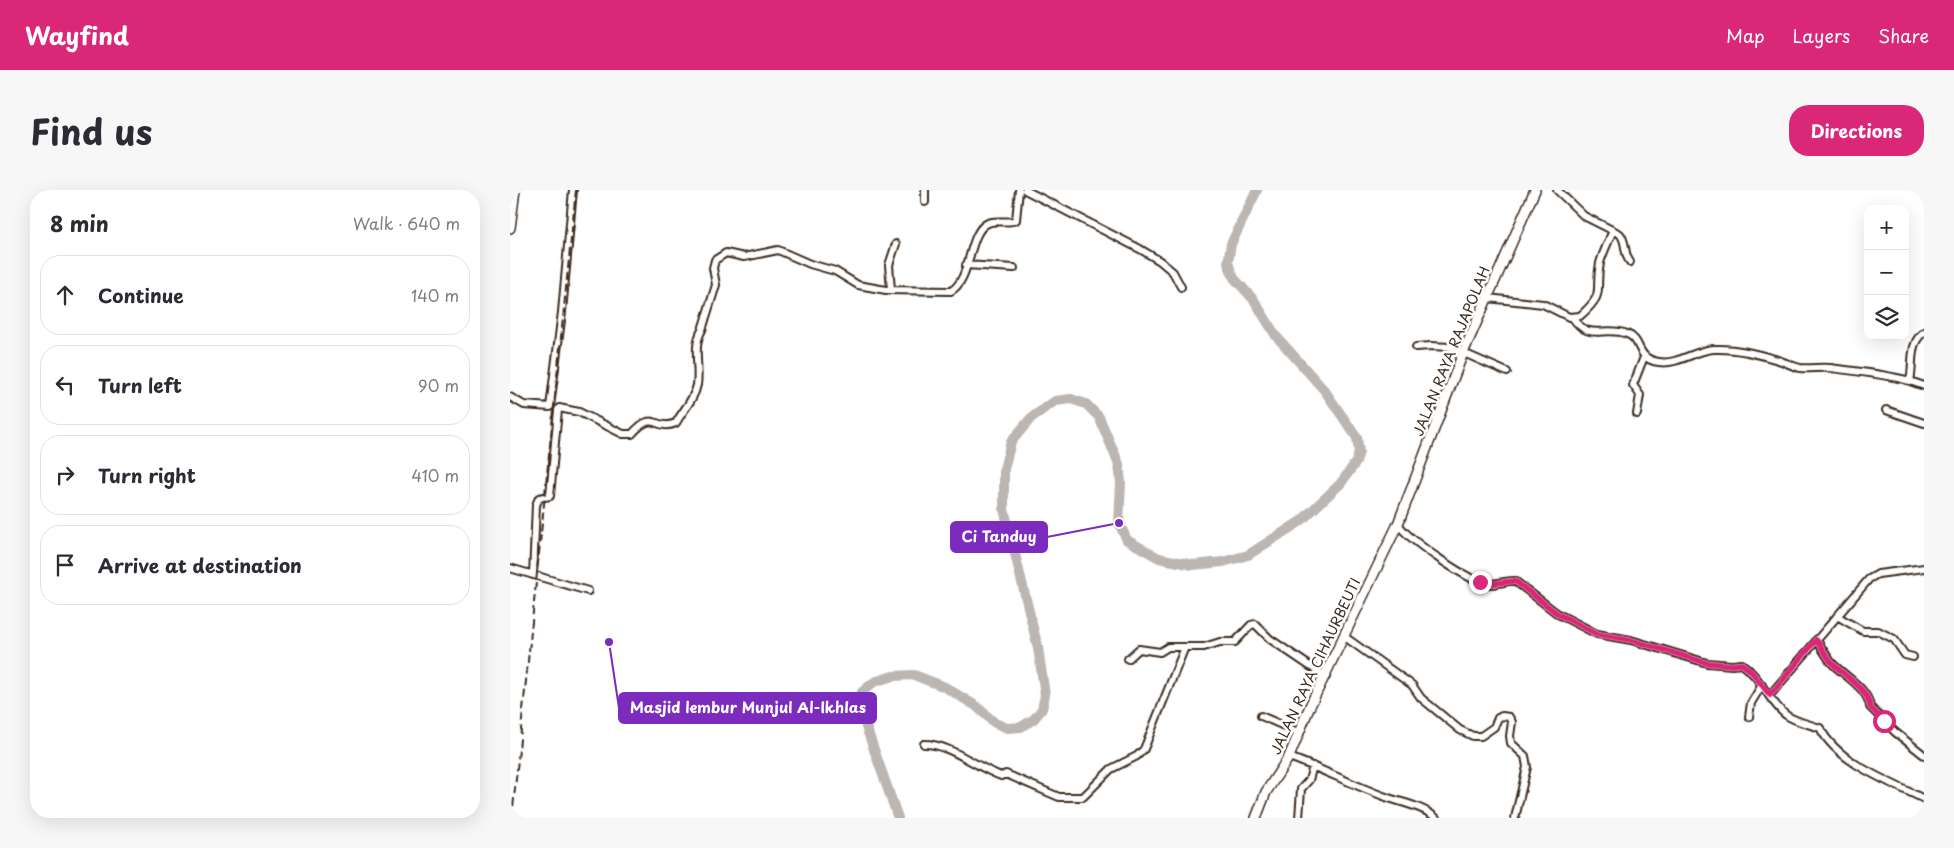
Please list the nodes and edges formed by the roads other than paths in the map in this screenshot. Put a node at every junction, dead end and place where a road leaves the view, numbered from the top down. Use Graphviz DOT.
graph roads {
  1 [pos="515,190"];
  2 [pos="573,190"];
  3 [pos="925,190"];
  4 [pos="1019,190"];
  5 [pos="1025,190"];
  6 [pos="1535,190"];
  7 [pos="1557,190"];
  8 [pos="925,202"];
  9 [pos="510,228"];
  10 [pos="1613,230"];
  11 [pos="896,244"];
  12 [pos="1630,262"];
  13 [pos="966,265"];
  14 [pos="1014,268"];
  15 [pos="1181,286"];
  16 [pos="891,290"];
  17 [pos="1487,298"];
  18 [pos="1572,317"];
  19 [pos="1924,332"];
  20 [pos="1416,347"];
  21 [pos="1462,354"];
  22 [pos="1644,357"];
  23 [pos="1507,372"];
  24 [pos="1910,381"];
  25 [pos="1924,386"];
  26 [pos="510,397"];
  27 [pos="1886,410"];
  28 [pos="1636,414"];
  29 [pos="1924,422"];
  30 [pos="1398,524"];
  31 [pos="510,568"];
  32 [pos="1924,568"];
  33 [pos="533,575"];
  34 [pos="588,591"];
  35 [pos="1837,616"];
  36 [pos="1345,637"];
  37 [pos="1816,640"];
  38 [pos="1185,647"];
  39 [pos="1913,656"];
  40 [pos="1128,659"];
  41 [pos="1326,676"];
  42 [pos="1762,685"];
  43 [pos="1770,695"];
  44 [pos="1261,716"];
  45 [pos="1750,717"];
  46 [pos="1300,733"];
  47 [pos="924,744"];
  48 [pos="1924,755"];
  49 [pos="1289,757"];
  50 [pos="1313,766"];
  51 [pos="1924,799"];
  52 [pos="1256,818"];
  53 [pos="1299,818"];
  54 [pos="1436,818"];
  55 [pos="1515,818"];
  1 -- 9 [label="highway"];
  2 -- 26 [label="street"];
  3 -- 8 [label="street"];
  4 -- 13 [label="street"];
  5 -- 15 [label="street"];
  6 -- 17 [label="highway, JALAN RAYA RAJAPOLAH"];
  7 -- 10 [label="street"];
  10 -- 12 [label="street"];
  10 -- 18 [label="street"];
  11 -- 16 [label="street"];
  13 -- 14 [label="street"];
  13 -- 16 [label="street"];
  16 -- 33 [label="street"];
  17 -- 18 [label="street"];
  17 -- 21 [label="highway, JALAN RAYA RAJAPOLAH"];
  18 -- 22 [label="street"];
  19 -- 24 [label="street"];
  20 -- 21 [label="street"];
  21 -- 23 [label="street"];
  21 -- 30 [label="highway, JALAN RAYA RAJAPOLAH"];
  22 -- 24 [label="street"];
  22 -- 28 [label="street"];
  24 -- 25 [label="street"];
  27 -- 29 [label="street"];
  30 -- 36 [label="highway, JALAN RAYA CIHAURBEUTI"];
  30 -- 42 [label="street"];
  31 -- 33 [label="street"];
  32 -- 35 [label="street"];
  33 -- 34 [label="street"];
  35 -- 37 [label="street"];
  35 -- 39 [label="street"];
  36 -- 41 [label="highway, JALAN RAYA CIHAURBEUTI"];
  36 -- 55 [label="street"];
  37 -- 43 [label="street"];
  37 -- 48 [label="street"];
  38 -- 40 [label="street"];
  38 -- 41 [label="street"];
  38 -- 47 [label="street"];
  41 -- 46 [label="highway, JALAN RAYA CIHAURBEUTI"];
  42 -- 43 [label="street"];
  42 -- 45 [label="street"];
  43 -- 51 [label="street"];
  44 -- 46 [label="street"];
  46 -- 49 [label="highway, JALAN RAYA CIHAURBEUTI"];
  49 -- 50 [label="street"];
  49 -- 52 [label="highway, JALAN RAYA CIHAURBEUTI"];
  50 -- 53 [label="street"];
  50 -- 54 [label="street"];
}
